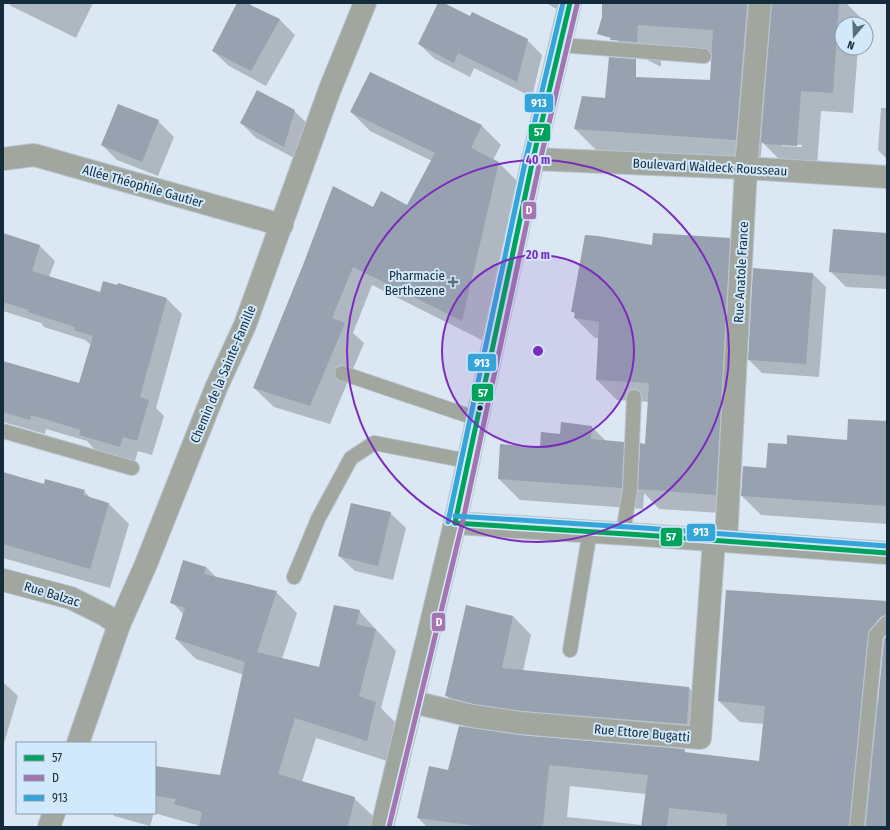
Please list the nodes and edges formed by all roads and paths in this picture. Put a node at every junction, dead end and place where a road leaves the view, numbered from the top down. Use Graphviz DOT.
graph roads {
  1 [pos="570,3"];
  2 [pos="760,3"];
  3 [pos="363,4"];
  4 [pos="560,45"];
  5 [pos="704,56"];
  6 [pos="3,159"];
  7 [pos="533,159"];
  8 [pos="746,168"];
  9 [pos="887,177"];
  10 [pos="282,225"];
  11 [pos="342,373"];
  12 [pos="634,397"];
  13 [pos="478,419"];
  14 [pos="3,431"];
  15 [pos="468,461"];
  16 [pos="132,468"];
  17 [pos="455,523"];
  18 [pos="590,531"];
  19 [pos="623,534"];
  20 [pos="720,541"];
  21 [pos="887,553"];
  22 [pos="294,577"];
  23 [pos="3,580"];
  24 [pos="887,623"];
  25 [pos="120,624"];
  26 [pos="570,650"];
  27 [pos="413,702"];
  28 [pos="78,742"];
  29 [pos="54,814"];
  30 [pos="49,827"];
  31 [pos="382,827"];
  32 [pos="857,827"];
  1 -- 4 [label="main road"];
  2 -- 8 [label="street, Rue Anatole France"];
  3 -- 10 [label="street, Chemin de la Sainte-Famille"];
  4 -- 5 [label="lane"];
  4 -- 7 [label="main road"];
  6 -- 10 [label="street, Allée Théophile Gautier"];
  7 -- 8 [label="street, Boulevard Waldeck Rousseau"];
  7 -- 13 [label="main road"];
  8 -- 9 [label="street, Boulevard Waldeck Rousseau"];
  8 -- 20 [label="street, Rue Anatole France"];
  10 -- 25 [label="street, Chemin de la Sainte-Famille"];
  11 -- 13 [label="lane"];
  12 -- 19 [label="lane"];
  13 -- 15 [label="main road"];
  14 -- 16 [label="lane"];
  15 -- 17 [label="main road"];
  15 -- 22 [label="lane"];
  17 -- 18 [label="street"];
  17 -- 27 [label="main road"];
  18 -- 19 [label="street"];
  18 -- 26 [label="lane"];
  19 -- 20 [label="street"];
  20 -- 21 [label="street"];
  20 -- 27 [label="street, Rue Ettore Bugatti"];
  23 -- 25 [label="street, Rue Balzac"];
  24 -- 32 [label="lane"];
  25 -- 28 [label="street, Chemin de la Sainte-Famille"];
  27 -- 31 [label="main road"];
  29 -- 30 [label="street"];
}
